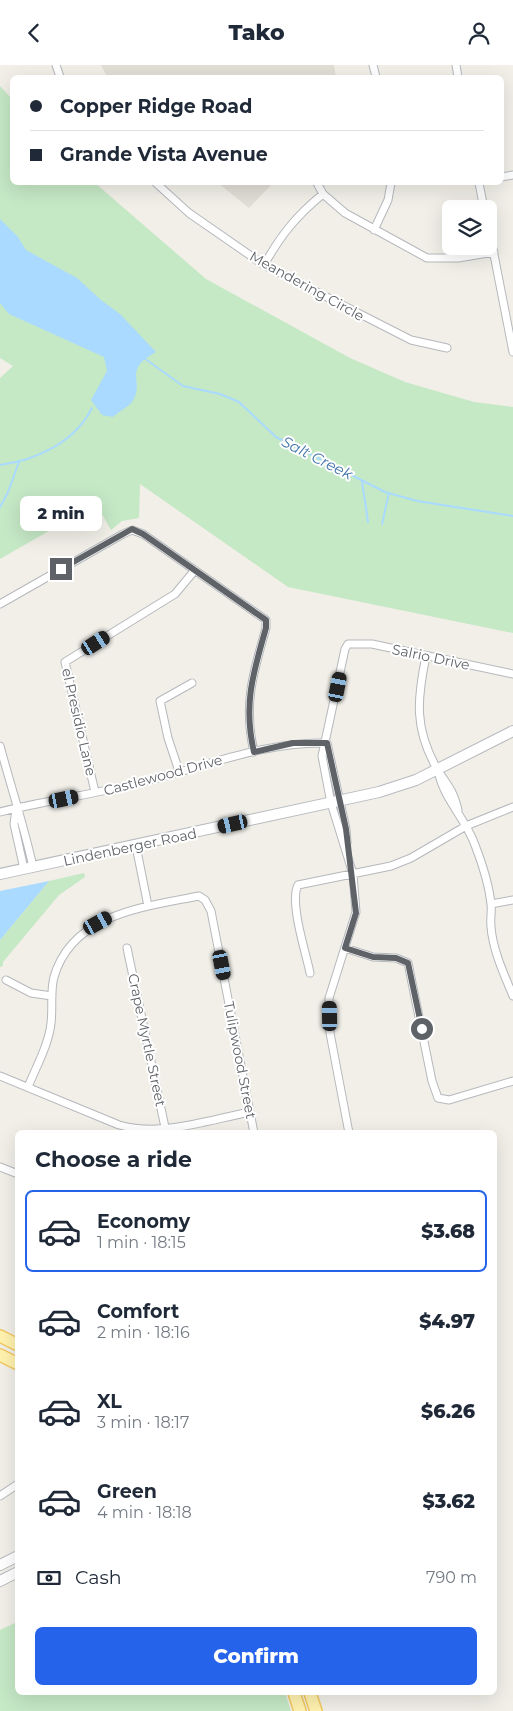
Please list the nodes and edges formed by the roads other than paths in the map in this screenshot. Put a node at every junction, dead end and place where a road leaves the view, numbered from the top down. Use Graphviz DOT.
graph roads {
  1 [pos="158,185"];
  2 [pos="318,185"];
  3 [pos="392,185"];
  4 [pos="479,185"];
  5 [pos="323,194"];
  6 [pos="482,200"];
  7 [pos="374,230"];
  8 [pos="473,255"];
  9 [pos="495,255"];
  10 [pos="264,265"];
  11 [pos="446,348"];
  12 [pos="513,352"];
  13 [pos="195,570"];
  14 [pos="0,604"];
  15 [pos="426,655"];
  16 [pos="513,674"];
  17 [pos="192,683"];
  18 [pos="513,731"];
  19 [pos="327,743"];
  20 [pos="0,746"];
  21 [pos="254,752"];
  22 [pos="438,770"];
  23 [pos="179,771"];
  24 [pos="95,792"];
  25 [pos="335,802"];
  26 [pos="513,807"];
  27 [pos="16,808"];
  28 [pos="0,812"];
  29 [pos="466,827"];
  30 [pos="136,846"];
  31 [pos="29,868"];
  32 [pos="353,873"];
  33 [pos="0,874"];
  34 [pos="513,900"];
  35 [pos="491,904"];
  36 [pos="148,906"];
  37 [pos="127,948"];
  38 [pos="345,948"];
  39 [pos="310,973"];
  40 [pos="6,980"];
  41 [pos="513,995"];
  42 [pos="52,996"];
  43 [pos="0,1076"];
  44 [pos="513,1081"];
  45 [pos="28,1087"];
  46 [pos="250,1112"];
  47 [pos="165,1130"];
  48 [pos="253,1130"];
  49 [pos="348,1130"];
  50 [pos="0,1167"];
  51 [pos="15,1173"];
  52 [pos="0,1336"];
  53 [pos="15,1344"];
  54 [pos="0,1355"];
  55 [pos="15,1362"];
  56 [pos="15,1486"];
  57 [pos="0,1496"];
  58 [pos="15,1558"];
  59 [pos="0,1565"];
  60 [pos="15,1574"];
  61 [pos="0,1581"];
  62 [pos="295,1695"];
  63 [pos="311,1695"];
  64 [pos="300,1711"];
  65 [pos="316,1711"];
  1 -- 10 [label="street, Meandering Circle"];
  2 -- 5 [label="street"];
  3 -- 7 [label="street"];
  4 -- 6 [label="street"];
  5 -- 7 [label="street"];
  5 -- 10 [label="street"];
  7 -- 8 [label="street"];
  9 -- 12 [label="street"];
  10 -- 11 [label="street, Meandering Circle"];
  13 -- 14 [label="street"];
  13 -- 21 [label="street"];
  13 -- 24 [label="street, el Presidio Lane"];
  15 -- 16 [label="street, Salrio Drive"];
  15 -- 19 [label="street, Salrio Drive"];
  15 -- 22 [label="street"];
  17 -- 23 [label="street"];
  18 -- 22 [label="street, Lindenberger Road"];
  19 -- 21 [label="street, Castlewood Drive"];
  19 -- 25 [label="street"];
  20 -- 27 [label="street"];
  21 -- 23 [label="street, Castlewood Drive"];
  22 -- 25 [label="street, Lindenberger Road"];
  22 -- 29 [label="street"];
  23 -- 24 [label="street, Castlewood Drive"];
  24 -- 27 [label="street, Castlewood Drive"];
  25 -- 30 [label="street, Lindenberger Road"];
  25 -- 32 [label="street"];
  26 -- 29 [label="street"];
  27 -- 28 [label="street, Castlewood Drive"];
  27 -- 31 [label="street"];
  29 -- 32 [label="street"];
  29 -- 35 [label="street"];
  30 -- 31 [label="street, Lindenberger Road"];
  30 -- 36 [label="street"];
  31 -- 33 [label="street, Lindenberger Road"];
  32 -- 38 [label="street"];
  32 -- 39 [label="street"];
  34 -- 35 [label="street"];
  35 -- 41 [label="street"];
  36 -- 42 [label="street"];
  36 -- 46 [label="street, Tulipwood Street"];
  37 -- 47 [label="street, Crape Myrtle Street"];
  38 -- 44 [label="street"];
  38 -- 49 [label="street"];
  40 -- 42 [label="street"];
  42 -- 45 [label="street"];
  43 -- 45 [label="street"];
  45 -- 47 [label="street"];
  46 -- 47 [label="street"];
  46 -- 48 [label="street, Tulipwood Street"];
  50 -- 51 [label="street"];
  52 -- 53 [label="main road"];
  54 -- 55 [label="main road"];
  56 -- 57 [label="street"];
  58 -- 59 [label="street"];
  60 -- 61 [label="street"];
  62 -- 64 [label="main road"];
  63 -- 65 [label="main road"];
}
